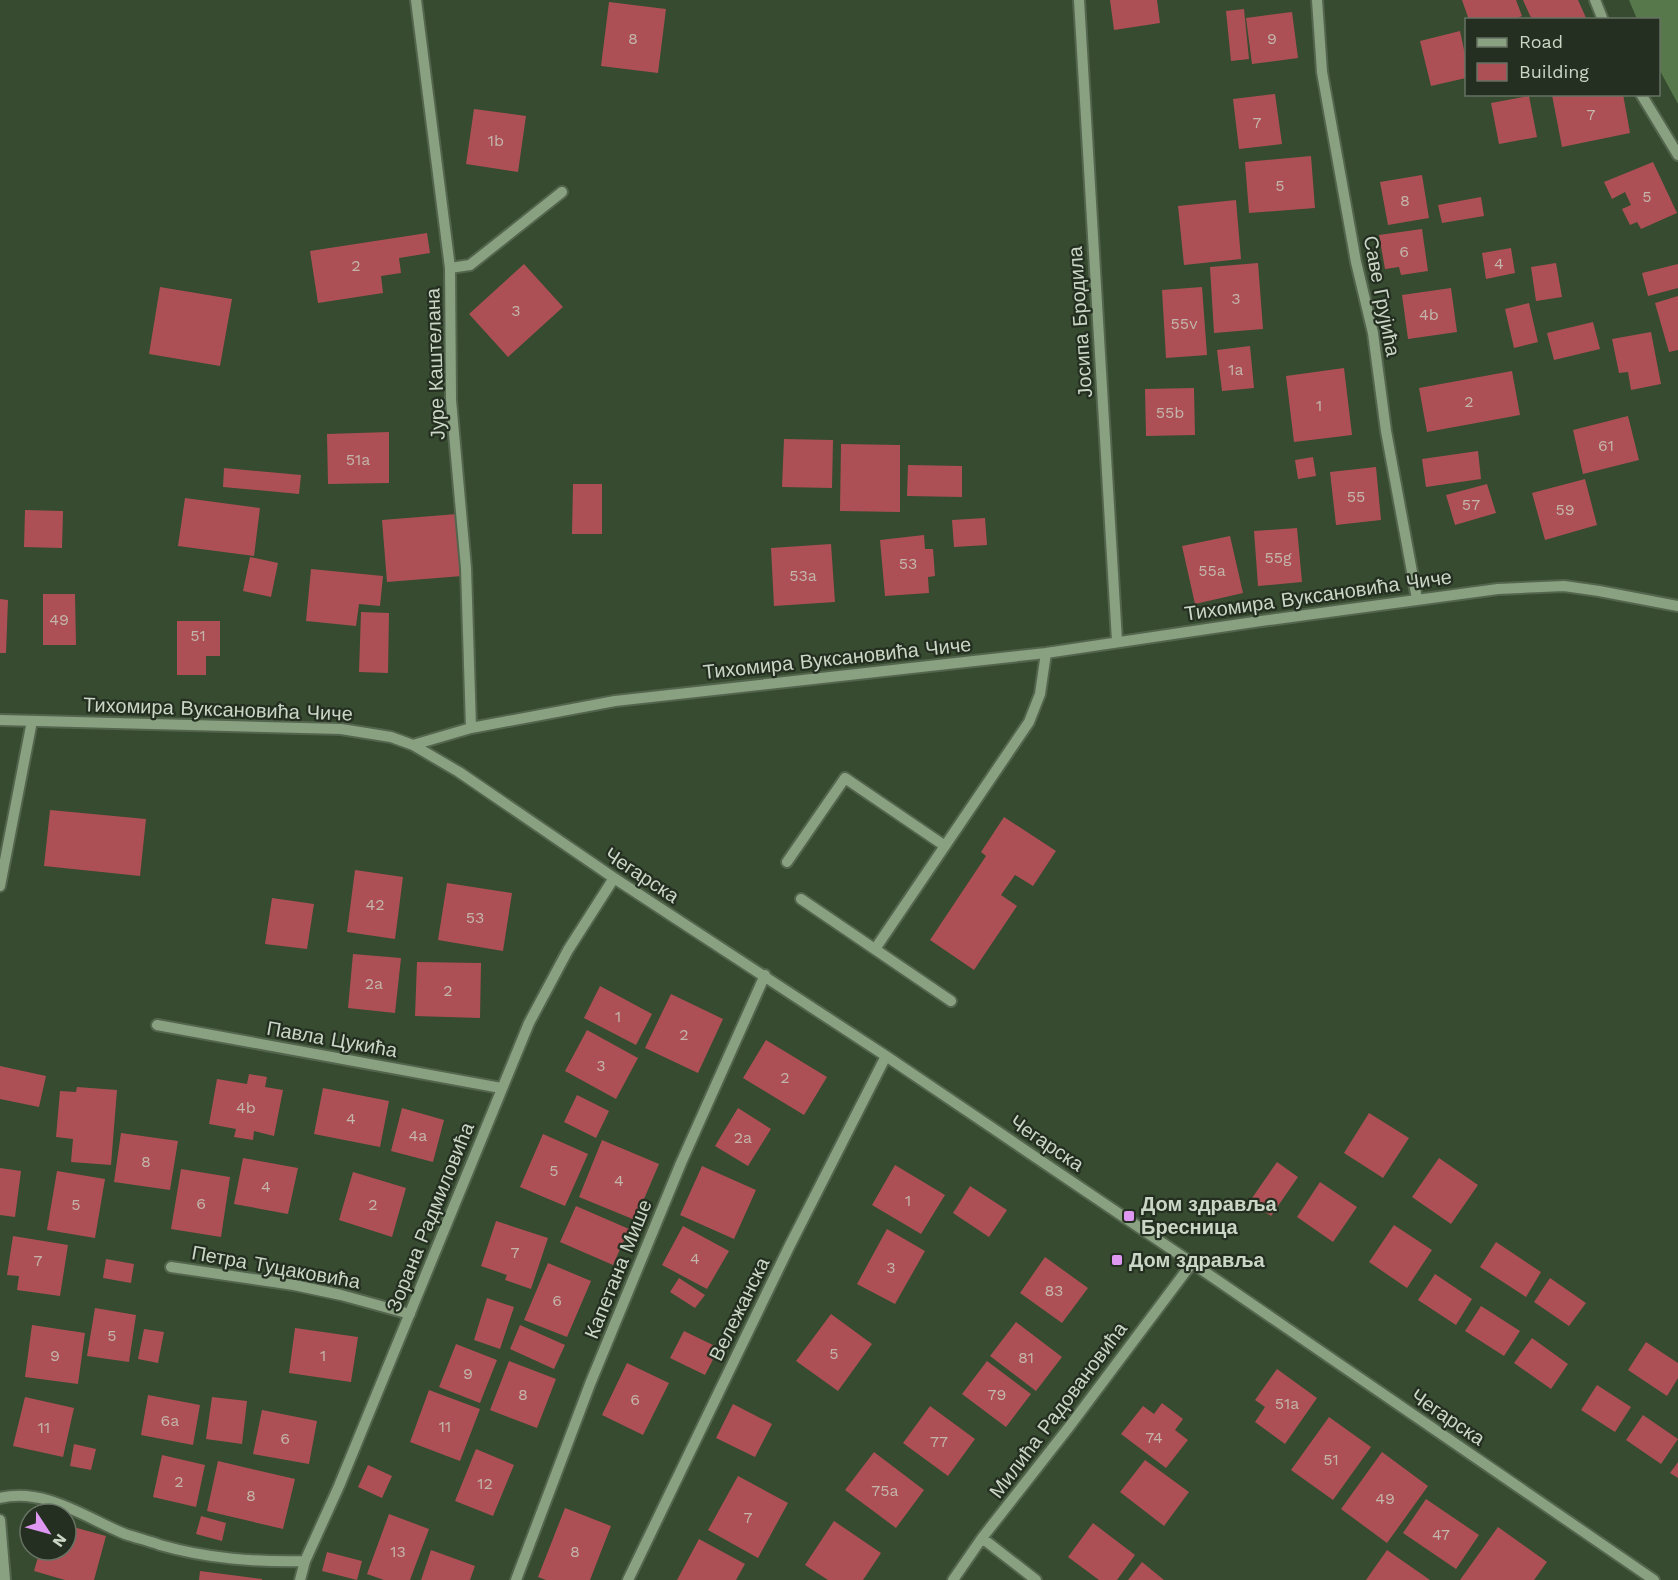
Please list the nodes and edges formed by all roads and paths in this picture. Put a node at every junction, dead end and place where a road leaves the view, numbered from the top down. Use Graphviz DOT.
graph roads {
  1 [pos="416,0"];
  2 [pos="1079,0"];
  3 [pos="1317,0"];
  4 [pos="1596,0"];
  5 [pos="1602,18"];
  6 [pos="1642,96"];
  7 [pos="1678,155"];
  8 [pos="562,192"];
  9 [pos="450,268"];
  10 [pos="1418,599"];
  11 [pos="1678,606"];
  12 [pos="1117,641"];
  13 [pos="1046,653"];
  14 [pos="0,720"];
  15 [pos="32,721"];
  16 [pos="471,728"];
  17 [pos="413,745"];
  18 [pos="945,846"];
  19 [pos="787,862"];
  20 [pos="614,878"];
  21 [pos="0,886"];
  22 [pos="801,899"];
  23 [pos="875,949"];
  24 [pos="765,975"];
  25 [pos="951,1001"];
  26 [pos="157,1025"];
  27 [pos="886,1056"];
  28 [pos="501,1088"];
  29 [pos="1192,1263"];
  30 [pos="171,1267"];
  31 [pos="410,1314"];
  32 [pos="0,1498"];
  33 [pos="0,1520"];
  34 [pos="982,1538"];
  35 [pos="305,1561"];
  36 [pos="5,1580"];
  37 [pos="300,1580"];
  38 [pos="516,1580"];
  39 [pos="628,1580"];
  40 [pos="953,1580"];
  41 [pos="1036,1580"];
  42 [pos="1654,1580"];
  1 -- 9 [label="street, Јуре Каштелана"];
  2 -- 12 [label="street, Јосипа Бродила"];
  3 -- 10 [label="street, Саве Грујића"];
  4 -- 5 [label="street"];
  6 -- 7 [label="street"];
  8 -- 9 [label="street"];
  9 -- 16 [label="street, Јуре Каштелана"];
  10 -- 11 [label="street, Тихомира Вуксановића Чиче"];
  10 -- 12 [label="street, Тихомира Вуксановића Чиче"];
  12 -- 13 [label="street, Тихомира Вуксановића Чиче"];
  13 -- 16 [label="street, Тихомира Вуксановића Чиче"];
  13 -- 18 [label="street"];
  14 -- 15 [label="street, Тихомира Вуксановића Чиче"];
  15 -- 17 [label="street, Тихомира Вуксановића Чиче"];
  15 -- 21 [label="street"];
  16 -- 17 [label="street, Тихомира Вуксановића Чиче"];
  17 -- 20 [label="street, Чегарска"];
  18 -- 19 [label="street"];
  18 -- 23 [label="street"];
  20 -- 24 [label="street, Чегарска"];
  20 -- 28 [label="street, Зорана Радмиловића"];
  22 -- 23 [label="street"];
  23 -- 25 [label="street"];
  24 -- 27 [label="street, Чегарска"];
  24 -- 38 [label="street, Капетана Мише"];
  26 -- 28 [label="street, Павла Цукића"];
  27 -- 29 [label="street, Чегарска"];
  27 -- 39 [label="street, Вележанска"];
  28 -- 31 [label="street, Зорана Радмиловића"];
  29 -- 34 [label="street, Милића Радовановића"];
  29 -- 42 [label="street, Чегарска"];
  30 -- 31 [label="street, Петра Туцаковића"];
  31 -- 35 [label="street, Зорана Радмиловића"];
  32 -- 35 [label="street"];
  33 -- 36 [label="street"];
  34 -- 40 [label="street, Милића Радовановића"];
  34 -- 41 [label="street"];
  35 -- 37 [label="street, Зорана Радмиловића"];
}
